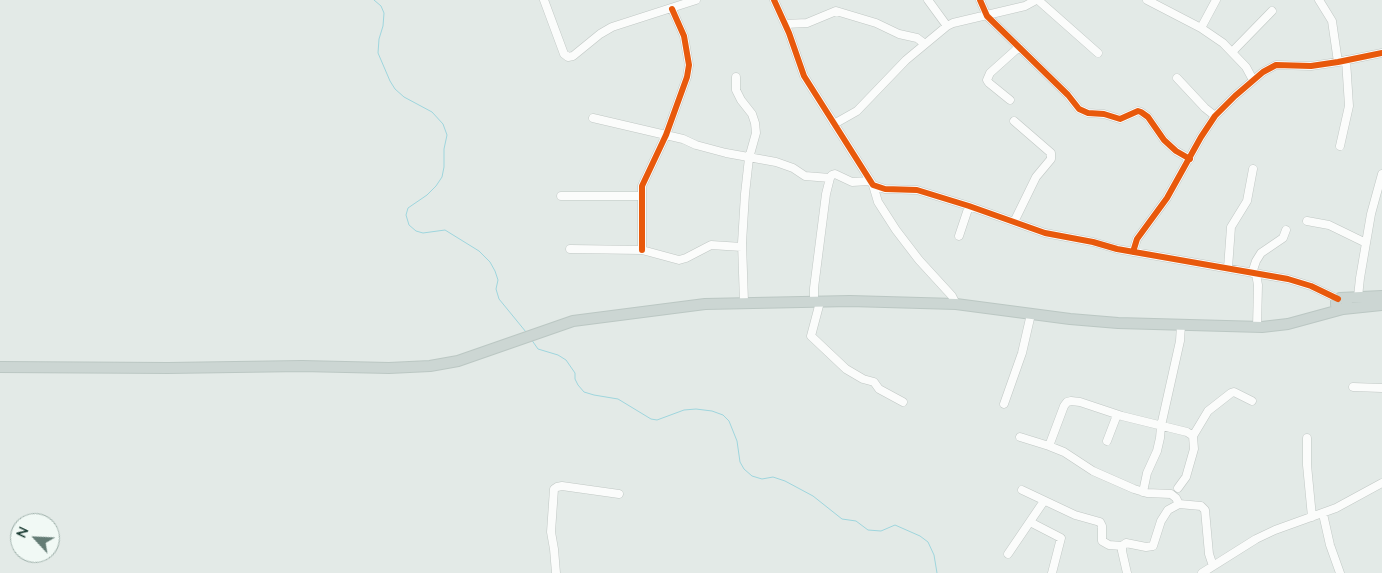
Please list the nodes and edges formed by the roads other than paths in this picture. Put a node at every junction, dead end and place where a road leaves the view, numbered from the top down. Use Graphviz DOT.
graph roads {
  1 [pos="544,0"];
  2 [pos="696,0"];
  3 [pos="774,0"];
  4 [pos="928,0"];
  5 [pos="980,0"];
  6 [pos="1037,0"];
  7 [pos="1148,0"];
  8 [pos="1216,0"];
  9 [pos="1319,0"];
  10 [pos="683,2"];
  11 [pos="672,9"];
  12 [pos="1272,11"];
  13 [pos="987,16"];
  14 [pos="785,24"];
  15 [pos="948,26"];
  16 [pos="1202,28"];
  17 [pos="925,44"];
  18 [pos="1019,47"];
  19 [pos="1233,52"];
  20 [pos="1098,53"];
  21 [pos="1382,53"];
  22 [pos="1342,61"];
  23 [pos="736,76"];
  24 [pos="1177,78"];
  25 [pos="1254,80"];
  26 [pos="1010,100"];
  27 [pos="1215,116"];
  28 [pos="593,118"];
  29 [pos="1014,121"];
  30 [pos="834,124"];
  31 [pos="666,135"];
  32 [pos="1340,146"];
  33 [pos="749,158"];
  34 [pos="1190,159"];
  35 [pos="1253,169"];
  36 [pos="1382,174"];
  37 [pos="830,178"];
  38 [pos="871,183"];
  39 [pos="561,196"];
  40 [pos="642,196"];
  41 [pos="969,206"];
  42 [pos="1307,221"];
  43 [pos="1014,222"];
  44 [pos="1286,230"];
  45 [pos="959,236"];
  46 [pos="1366,243"];
  47 [pos="742,247"];
  48 [pos="570,249"];
  49 [pos="642,250"];
  50 [pos="1133,252"];
  51 [pos="1228,268"];
  52 [pos="1254,273"];
  53 [pos="1382,296"];
  54 [pos="1358,297"];
  55 [pos="744,302"];
  56 [pos="817,302"];
  57 [pos="956,304"];
  58 [pos="1341,304"];
  59 [pos="1382,305"];
  60 [pos="1031,314"];
  61 [pos="1181,326"];
  62 [pos="1257,327"];
  63 [pos="0,367"];
  64 [pos="1353,386"];
  65 [pos="1382,388"];
  66 [pos="1252,401"];
  67 [pos="903,402"];
  68 [pos="1004,404"];
  69 [pos="1117,415"];
  70 [pos="1161,426"];
  71 [pos="1193,436"];
  72 [pos="1020,437"];
  73 [pos="1308,438"];
  74 [pos="1107,441"];
  75 [pos="1049,446"];
  76 [pos="1382,482"];
  77 [pos="1178,488"];
  78 [pos="1022,490"];
  79 [pos="1143,492"];
  80 [pos="619,494"];
  81 [pos="1044,501"];
  82 [pos="1179,504"];
  83 [pos="1323,514"];
  84 [pos="1312,517"];
  85 [pos="1030,522"];
  86 [pos="1122,546"];
  87 [pos="1008,554"];
  88 [pos="1213,566"];
  89 [pos="556,573"];
  90 [pos="1052,573"];
  91 [pos="1127,573"];
  92 [pos="1202,573"];
  93 [pos="1340,573"];
  1 -- 11 [label="street"];
  2 -- 10 [label="street"];
  3 -- 14 [label="street"];
  4 -- 15 [label="street"];
  5 -- 13 [label="street"];
  6 -- 13 [label="street"];
  6 -- 20 [label="street"];
  7 -- 16 [label="street"];
  8 -- 16 [label="street"];
  9 -- 22 [label="street"];
  10 -- 11 [label="street"];
  11 -- 31 [label="street"];
  12 -- 19 [label="street"];
  13 -- 15 [label="street"];
  13 -- 18 [label="street"];
  14 -- 17 [label="street"];
  14 -- 30 [label="street"];
  15 -- 17 [label="street"];
  16 -- 19 [label="street"];
  17 -- 30 [label="street"];
  18 -- 26 [label="street"];
  18 -- 34 [label="street"];
  19 -- 25 [label="street"];
  21 -- 22 [label="street"];
  22 -- 25 [label="street"];
  22 -- 32 [label="street"];
  23 -- 33 [label="street"];
  24 -- 27 [label="street"];
  25 -- 27 [label="street"];
  27 -- 34 [label="street"];
  28 -- 31 [label="street"];
  29 -- 43 [label="street"];
  30 -- 38 [label="street"];
  31 -- 33 [label="street"];
  31 -- 40 [label="street"];
  33 -- 37 [label="street"];
  33 -- 47 [label="street"];
  34 -- 50 [label="street"];
  35 -- 51 [label="street"];
  36 -- 46 [label="street"];
  37 -- 38 [label="street"];
  37 -- 56 [label="street"];
  38 -- 41 [label="street"];
  38 -- 57 [label="street"];
  39 -- 40 [label="street"];
  40 -- 49 [label="street"];
  41 -- 43 [label="street"];
  41 -- 45 [label="street"];
  42 -- 46 [label="street"];
  43 -- 50 [label="street"];
  44 -- 52 [label="street"];
  46 -- 54 [label="street"];
  47 -- 49 [label="street"];
  47 -- 55 [label="street"];
  48 -- 49 [label="street"];
  50 -- 51 [label="street"];
  51 -- 52 [label="street"];
  52 -- 58 [label="street"];
  52 -- 62 [label="street"];
  53 -- 54 [label="main road"];
  54 -- 58 [label="main road"];
  55 -- 56 [label="main road"];
  55 -- 63 [label="main road"];
  56 -- 57 [label="main road"];
  56 -- 67 [label="street"];
  57 -- 60 [label="main road"];
  58 -- 59 [label="main road"];
  58 -- 62 [label="main road"];
  60 -- 61 [label="main road"];
  60 -- 68 [label="street"];
  61 -- 62 [label="main road"];
  61 -- 70 [label="street"];
  64 -- 65 [label="street"];
  66 -- 71 [label="street"];
  69 -- 70 [label="street"];
  69 -- 74 [label="street"];
  69 -- 75 [label="street"];
  70 -- 71 [label="street"];
  70 -- 79 [label="street"];
  71 -- 77 [label="street"];
  72 -- 75 [label="street"];
  73 -- 84 [label="street"];
  75 -- 79 [label="street"];
  76 -- 83 [label="street"];
  78 -- 81 [label="street"];
  79 -- 82 [label="street"];
  80 -- 89 [label="street"];
  81 -- 85 [label="street"];
  81 -- 86 [label="street"];
  82 -- 86 [label="street"];
  82 -- 88 [label="street"];
  83 -- 84 [label="street"];
  83 -- 93 [label="street"];
  84 -- 88 [label="street"];
  85 -- 87 [label="street"];
  85 -- 90 [label="street"];
  86 -- 91 [label="street"];
  88 -- 92 [label="street"];
}
